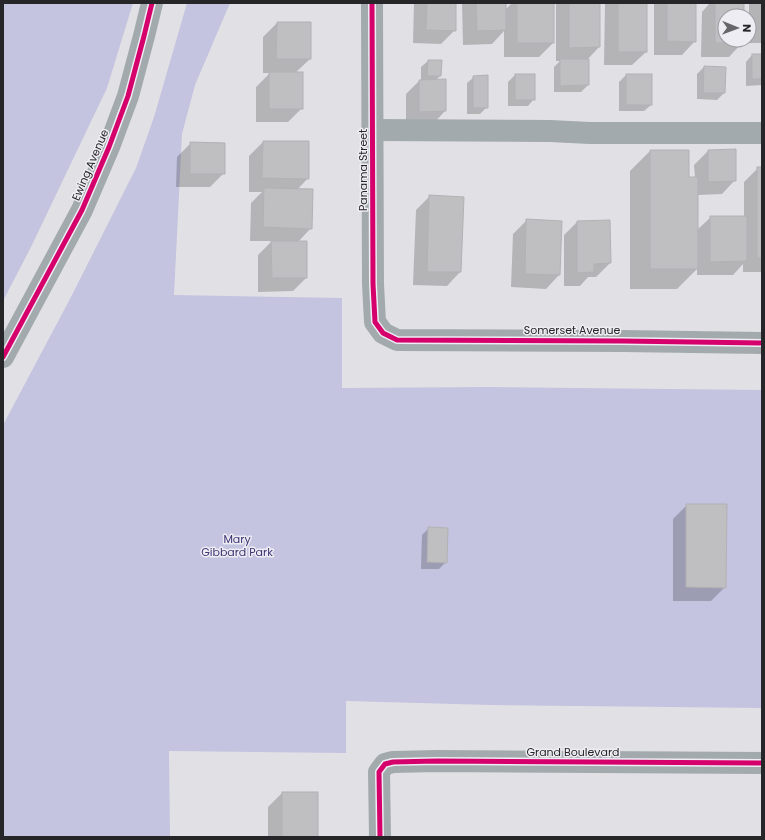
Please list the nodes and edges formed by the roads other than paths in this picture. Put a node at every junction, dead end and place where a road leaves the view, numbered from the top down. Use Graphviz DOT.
graph roads {
  1 [pos="152,3"];
  2 [pos="372,3"];
  3 [pos="373,130"];
  4 [pos="762,133"];
  5 [pos="383,333"];
  6 [pos="762,343"];
  7 [pos="3,357"];
  8 [pos="762,763"];
  9 [pos="380,837"];
  1 -- 7 [label="street, Ewing Avenue"];
  2 -- 3 [label="street, Panama Street"];
  3 -- 4 [label="street"];
  3 -- 5 [label="street, Panama Street"];
  5 -- 6 [label="street, Somerset Avenue"];
  8 -- 9 [label="street, Grand Boulevard"];
}
